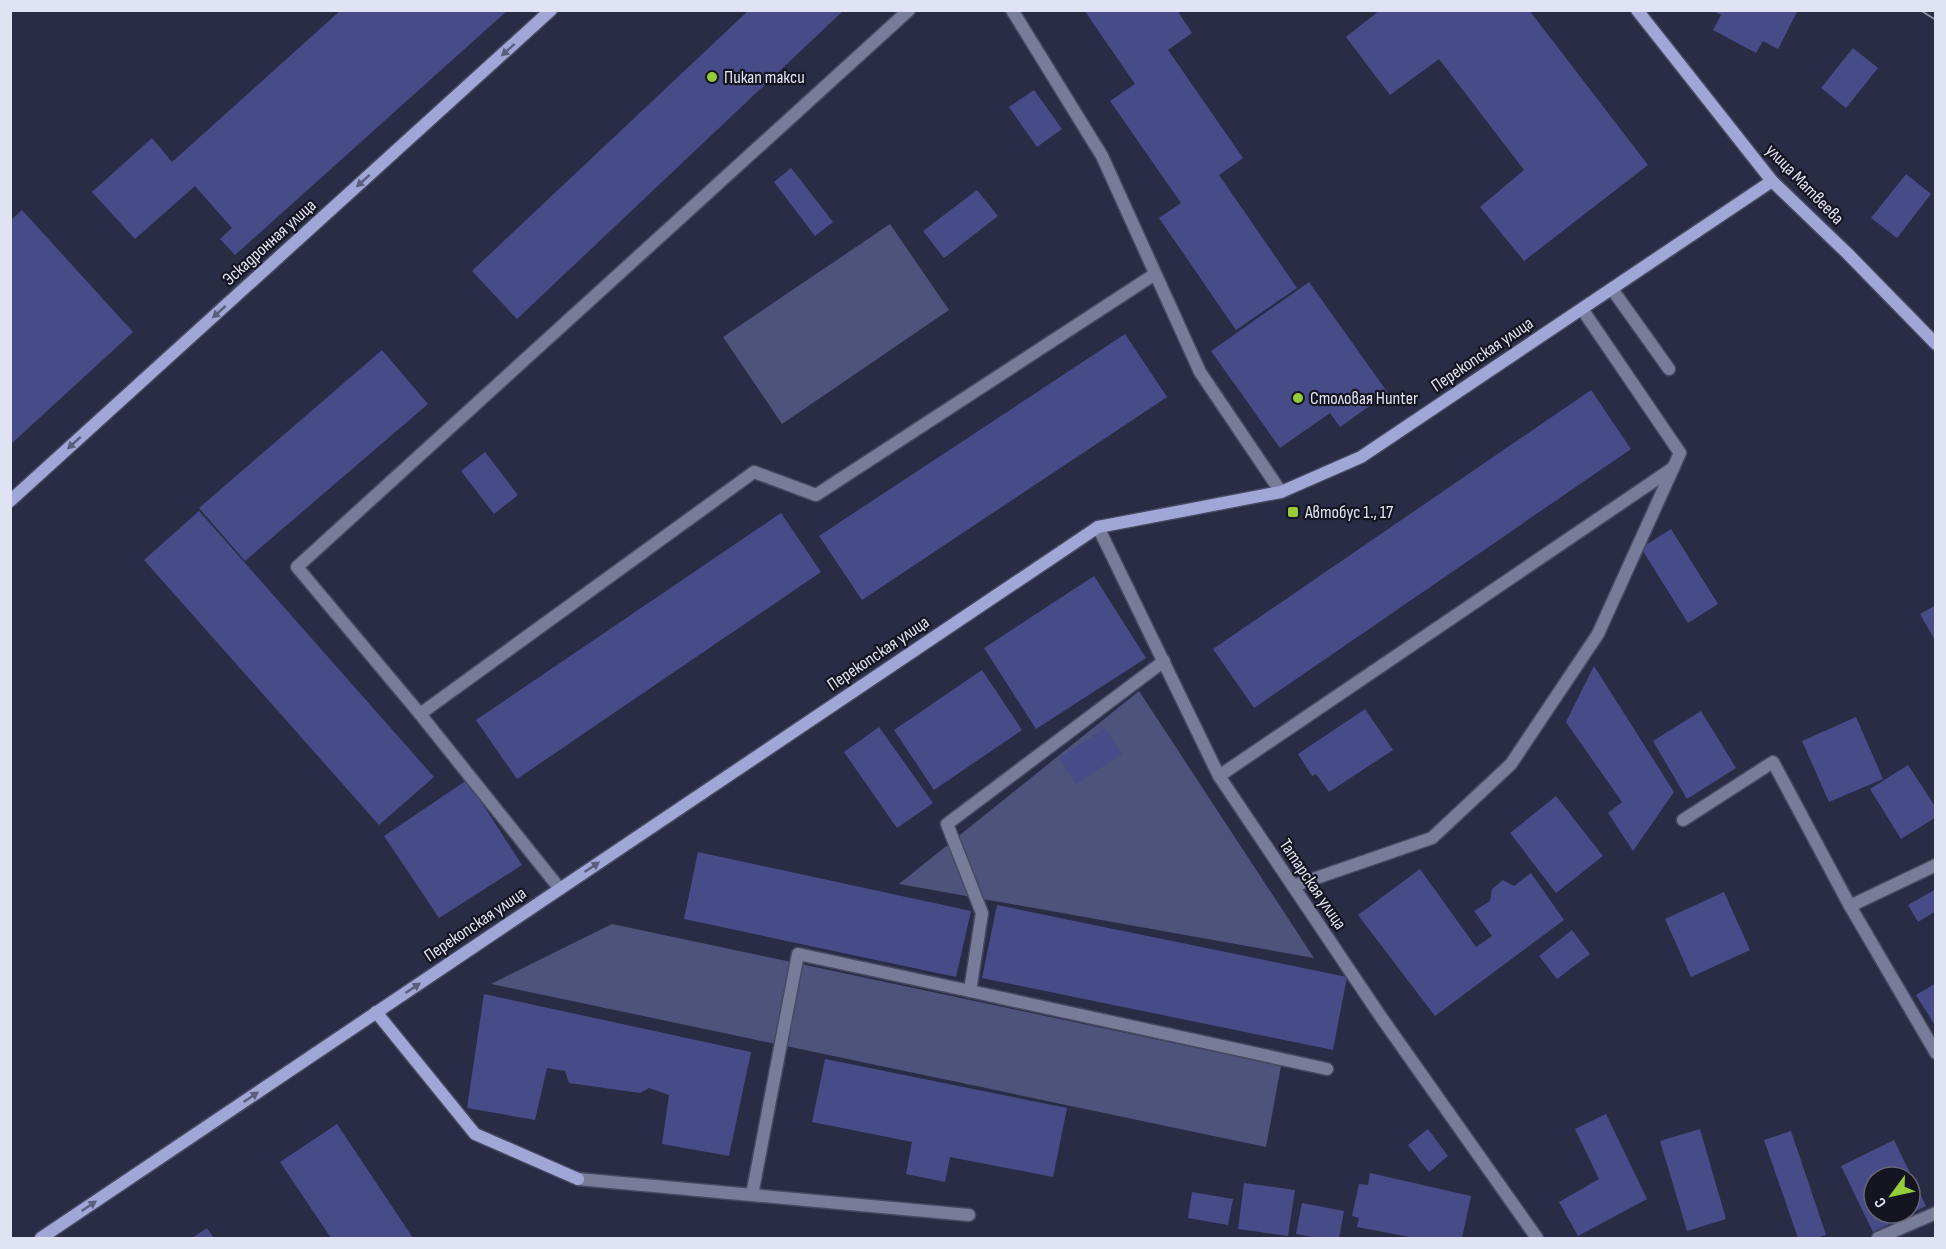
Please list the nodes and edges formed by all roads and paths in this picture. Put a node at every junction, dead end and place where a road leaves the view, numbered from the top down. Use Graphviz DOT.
graph roads {
  1 [pos="551,10"];
  2 [pos="909,10"];
  3 [pos="1012,10"];
  4 [pos="1637,10"];
  5 [pos="1772,181"];
  6 [pos="1155,274"];
  7 [pos="1612,289"];
  8 [pos="1582,309"];
  9 [pos="1935,345"];
  10 [pos="1669,369"];
  11 [pos="1674,468"];
  12 [pos="1281,492"];
  13 [pos="10,501"];
  14 [pos="1098,527"];
  15 [pos="1164,662"];
  16 [pos="420,714"];
  17 [pos="1219,776"];
  18 [pos="1683,820"];
  19 [pos="1935,865"];
  20 [pos="1293,886"];
  21 [pos="560,889"];
  22 [pos="1850,906"];
  23 [pos="969,991"];
  24 [pos="376,1012"];
  25 [pos="1935,1053"];
  26 [pos="1328,1070"];
  27 [pos="578,1179"];
  28 [pos="753,1195"];
  29 [pos="1935,1213"];
  30 [pos="969,1215"];
  31 [pos="41,1239"];
  32 [pos="1537,1239"];
  33 [pos="1878,1239"];
  1 -- 13 [label="main road, Эскадронная улица, one-way"];
  2 -- 16 [label="street"];
  3 -- 6 [label="street"];
  4 -- 5 [label="main road, улица Матвеева"];
  5 -- 7 [label="main road, Перекопская улица"];
  5 -- 9 [label="main road, улица Матвеева"];
  6 -- 12 [label="street"];
  6 -- 16 [label="street"];
  7 -- 8 [label="main road, Перекопская улица"];
  7 -- 10 [label="street"];
  8 -- 11 [label="street"];
  8 -- 12 [label="main road, Перекопская улица"];
  11 -- 17 [label="street"];
  11 -- 20 [label="street"];
  12 -- 14 [label="main road, Перекопская улица"];
  14 -- 15 [label="street, Татарская улица"];
  21 -- 14 [label="main road, Перекопская улица, one-way"];
  15 -- 17 [label="street, Татарская улица"];
  15 -- 23 [label="street"];
  16 -- 21 [label="street"];
  17 -- 20 [label="street, Татарская улица"];
  18 -- 22 [label="street"];
  19 -- 22 [label="street"];
  20 -- 32 [label="street, Татарская улица"];
  24 -- 21 [label="main road, Перекопская улица, one-way"];
  22 -- 25 [label="street"];
  23 -- 26 [label="street"];
  23 -- 28 [label="street"];
  24 -- 27 [label="main road"];
  31 -- 24 [label="main road, Перекопская улица, one-way"];
  27 -- 28 [label="street"];
  28 -- 30 [label="street"];
  29 -- 33 [label="street"];
}
